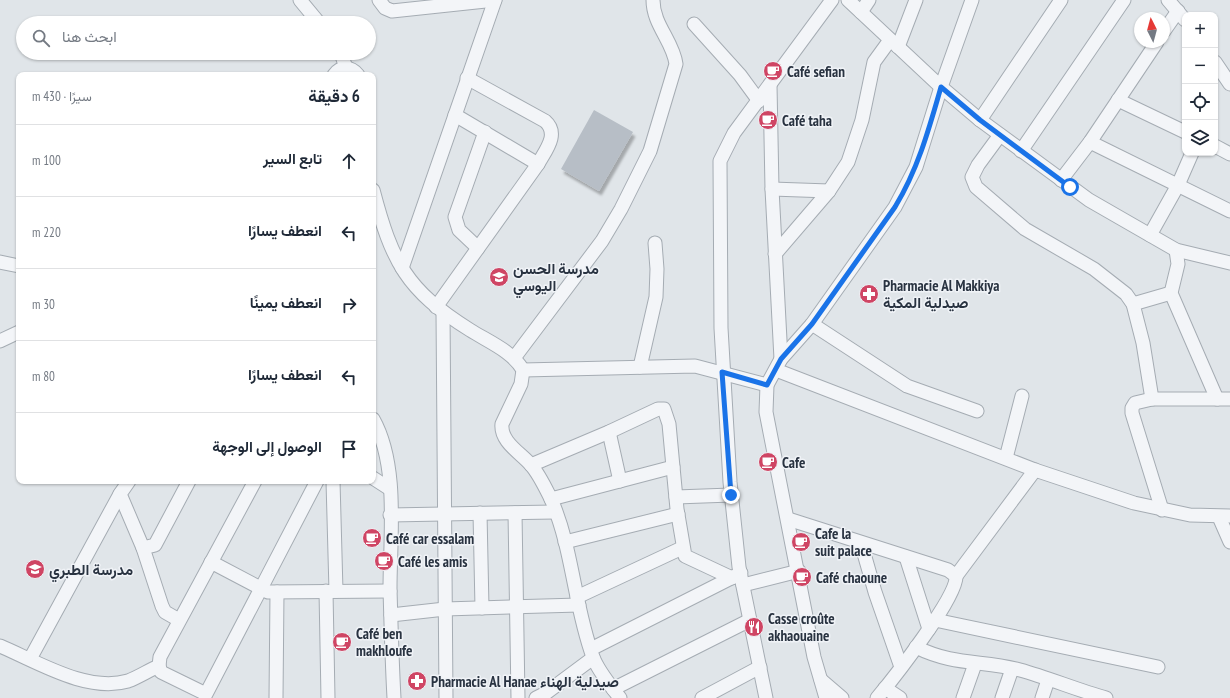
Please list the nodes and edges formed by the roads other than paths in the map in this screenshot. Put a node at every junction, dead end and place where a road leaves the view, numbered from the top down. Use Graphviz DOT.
graph roads {
  1 [pos="300,0"];
  2 [pos="379,0"];
  3 [pos="495,0"];
  4 [pos="653,0"];
  5 [pos="832,0"];
  6 [pos="848,0"];
  7 [pos="869,0"];
  8 [pos="916,0"];
  9 [pos="972,0"];
  10 [pos="1061,0"];
  11 [pos="1124,0"];
  12 [pos="1168,0"];
  13 [pos="861,12"];
  14 [pos="1181,15"];
  15 [pos="313,16"];
  16 [pos="694,24"];
  17 [pos="1170,25"];
  18 [pos="894,44"];
  19 [pos="1153,48"];
  20 [pos="343,60"];
  21 [pos="1218,66"];
  22 [pos="346,68"];
  23 [pos="336,72"];
  24 [pos="355,72"];
  25 [pos="467,78"];
  26 [pos="1230,84"];
  27 [pos="770,86"];
  28 [pos="941,87"];
  29 [pos="759,100"];
  30 [pos="1118,100"];
  31 [pos="455,115"];
  32 [pos="980,120"];
  33 [pos="1182,131"];
  34 [pos="485,132"];
  35 [pos="1000,135"];
  36 [pos="1090,142"];
  37 [pos="1218,148"];
  38 [pos="1021,150"];
  39 [pos="1230,154"];
  40 [pos="1191,156"];
  41 [pos="538,164"];
  42 [pos="1061,180"];
  43 [pos="1178,185"];
  44 [pos="772,189"];
  45 [pos="829,191"];
  46 [pos="376,200"];
  47 [pos="1230,211"];
  48 [pos="1150,235"];
  49 [pos="655,243"];
  50 [pos="478,248"];
  51 [pos="1176,250"];
  52 [pos="775,254"];
  53 [pos="0,262"];
  54 [pos="1230,263"];
  55 [pos="16,265"];
  56 [pos="402,268"];
  57 [pos="1171,292"];
  58 [pos="1133,304"];
  59 [pos="440,309"];
  60 [pos="812,324"];
  61 [pos="16,333"];
  62 [pos="0,341"];
  63 [pos="514,358"];
  64 [pos="778,364"];
  65 [pos="640,367"];
  66 [pos="523,370"];
  67 [pos="722,372"];
  68 [pos="767,385"];
  69 [pos="1022,396"];
  70 [pos="1152,399"];
  71 [pos="1224,399"];
  72 [pos="978,411"];
  73 [pos="376,426"];
  74 [pos="609,432"];
  75 [pos="1006,458"];
  76 [pos="531,465"];
  77 [pos="674,467"];
  78 [pos="1035,470"];
  79 [pos="376,480"];
  80 [pos="620,482"];
  81 [pos="127,484"];
  82 [pos="187,484"];
  83 [pos="253,484"];
  84 [pos="315,484"];
  85 [pos="333,484"];
  86 [pos="390,489"];
  87 [pos="120,494"];
  88 [pos="731,495"];
  89 [pos="676,497"];
  90 [pos="551,499"];
  91 [pos="1162,510"];
  92 [pos="555,512"];
  93 [pos="480,513"];
  94 [pos="515,513"];
  95 [pos="444,514"];
  96 [pos="678,514"];
  97 [pos="390,515"];
  98 [pos="1224,517"];
  99 [pos="788,519"];
  100 [pos="565,542"];
  101 [pos="1230,542"];
  102 [pos="861,543"];
  103 [pos="143,548"];
  104 [pos="682,548"];
  105 [pos="906,557"];
  106 [pos="211,562"];
  107 [pos="799,571"];
  108 [pos="956,576"];
  109 [pos="739,579"];
  110 [pos="262,588"];
  111 [pos="331,591"];
  112 [pos="390,591"];
  113 [pos="277,592"];
  114 [pos="578,601"];
  115 [pos="516,607"];
  116 [pos="482,608"];
  117 [pos="445,609"];
  118 [pos="391,616"];
  119 [pos="180,620"];
  120 [pos="750,620"];
  121 [pos="932,624"];
  122 [pos="0,646"];
  123 [pos="916,647"];
  124 [pos="592,654"];
  125 [pos="30,659"];
  126 [pos="975,664"];
  127 [pos="159,666"];
  128 [pos="1158,666"];
  129 [pos="760,667"];
  130 [pos="901,667"];
  131 [pos="1012,669"];
  132 [pos="821,680"];
  133 [pos="1048,680"];
  134 [pos="616,693"];
  135 [pos="881,693"];
  136 [pos="206,696"];
  137 [pos="543,696"];
  138 [pos="276,698"];
  139 [pos="328,698"];
  140 [pos="394,698"];
  141 [pos="446,698"];
  142 [pos="518,698"];
  143 [pos="702,698"];
  144 [pos="766,698"];
  145 [pos="826,698"];
  146 [pos="842,698"];
  147 [pos="900,698"];
  148 [pos="963,698"];
  149 [pos="1002,698"];
  150 [pos="1042,698"];
  151 [pos="1106,698"];
  1 -- 15 [label="street"];
  2 -- 3 [label="street"];
  3 -- 25 [label="street"];
  4 -- 63 [label="street"];
  5 -- 27 [label="street"];
  6 -- 13 [label="street"];
  7 -- 13 [label="street"];
  8 -- 18 [label="street"];
  9 -- 28 [label="street"];
  10 -- 32 [label="street"];
  11 -- 38 [label="street"];
  12 -- 14 [label="street"];
  13 -- 18 [label="street"];
  14 -- 17 [label="street"];
  16 -- 29 [label="street"];
  18 -- 28 [label="street"];
  18 -- 45 [label="street"];
  19 -- 30 [label="street"];
  20 -- 22 [label="street"];
  21 -- 26 [label="street"];
  22 -- 23 [label="street"];
  22 -- 24 [label="street"];
  25 -- 31 [label="street"];
  25 -- 41 [label="street"];
  27 -- 29 [label="street"];
  27 -- 44 [label="street"];
  28 -- 32 [label="street"];
  28 -- 60 [label="street"];
  29 -- 67 [label="street"];
  30 -- 33 [label="street"];
  30 -- 36 [label="street"];
  31 -- 34 [label="street"];
  31 -- 56 [label="street"];
  32 -- 35 [label="street"];
  34 -- 41 [label="street"];
  34 -- 50 [label="street"];
  35 -- 38 [label="street"];
  35 -- 58 [label="street"];
  36 -- 42 [label="street"];
  36 -- 43 [label="street"];
  37 -- 39 [label="street"];
  38 -- 42 [label="street"];
  40 -- 43 [label="street"];
  41 -- 50 [label="street"];
  42 -- 48 [label="street"];
  43 -- 47 [label="street"];
  43 -- 48 [label="street"];
  44 -- 45 [label="street"];
  44 -- 52 [label="street"];
  45 -- 52 [label="street"];
  46 -- 56 [label="street"];
  48 -- 51 [label="street"];
  49 -- 65 [label="street"];
  50 -- 59 [label="street"];
  51 -- 54 [label="street"];
  51 -- 57 [label="street"];
  52 -- 64 [label="street"];
  53 -- 55 [label="street"];
  56 -- 59 [label="street"];
  57 -- 58 [label="street"];
  57 -- 71 [label="street"];
  58 -- 70 [label="street"];
  59 -- 63 [label="street"];
  59 -- 95 [label="street"];
  60 -- 64 [label="street"];
  60 -- 72 [label="street"];
  61 -- 62 [label="street"];
  63 -- 66 [label="street"];
  64 -- 68 [label="street"];
  64 -- 75 [label="street"];
  65 -- 66 [label="street"];
  65 -- 67 [label="street"];
  66 -- 76 [label="street"];
  67 -- 68 [label="street"];
  67 -- 88 [label="street"];
  68 -- 99 [label="street"];
  69 -- 75 [label="street"];
  70 -- 71 [label="street"];
  70 -- 91 [label="street"];
  73 -- 86 [label="street"];
  74 -- 76 [label="street"];
  74 -- 77 [label="street"];
  74 -- 80 [label="street"];
  75 -- 78 [label="street"];
  76 -- 90 [label="street"];
  77 -- 80 [label="street"];
  77 -- 89 [label="street"];
  78 -- 91 [label="street"];
  78 -- 108 [label="street"];
  79 -- 86 [label="street"];
  80 -- 90 [label="street"];
  81 -- 87 [label="street"];
  82 -- 103 [label="street"];
  83 -- 106 [label="street"];
  84 -- 110 [label="street"];
  85 -- 111 [label="street"];
  86 -- 97 [label="street"];
  87 -- 103 [label="street"];
  87 -- 125 [label="street"];
  88 -- 89 [label="street"];
  88 -- 109 [label="street"];
  89 -- 96 [label="street"];
  90 -- 92 [label="street"];
  91 -- 98 [label="street"];
  92 -- 94 [label="street"];
  92 -- 100 [label="street"];
  93 -- 94 [label="street"];
  93 -- 95 [label="street"];
  93 -- 116 [label="street"];
  94 -- 115 [label="street"];
  95 -- 97 [label="street"];
  95 -- 117 [label="street"];
  96 -- 100 [label="street"];
  96 -- 104 [label="street"];
  97 -- 112 [label="street"];
  98 -- 101 [label="street"];
  99 -- 102 [label="street"];
  99 -- 107 [label="street"];
  100 -- 114 [label="street"];
  102 -- 105 [label="street"];
  102 -- 130 [label="street"];
  103 -- 119 [label="street"];
  104 -- 109 [label="street"];
  104 -- 114 [label="street"];
  105 -- 108 [label="street"];
  105 -- 121 [label="street"];
  106 -- 110 [label="street"];
  106 -- 119 [label="street"];
  107 -- 109 [label="street"];
  107 -- 132 [label="street"];
  108 -- 121 [label="street"];
  109 -- 120 [label="street"];
  109 -- 124 [label="street"];
  110 -- 113 [label="street"];
  110 -- 136 [label="street"];
  111 -- 112 [label="street"];
  111 -- 113 [label="street"];
  111 -- 139 [label="street"];
  112 -- 118 [label="street"];
  113 -- 138 [label="street"];
  114 -- 115 [label="street"];
  114 -- 124 [label="street"];
  115 -- 116 [label="street"];
  115 -- 142 [label="street"];
  116 -- 117 [label="street"];
  117 -- 118 [label="street"];
  117 -- 141 [label="street"];
  118 -- 140 [label="street"];
  119 -- 127 [label="street"];
  120 -- 129 [label="street"];
  120 -- 134 [label="street"];
  121 -- 123 [label="street"];
  121 -- 128 [label="street"];
  122 -- 125 [label="street"];
  123 -- 126 [label="street"];
  123 -- 130 [label="street"];
  124 -- 134 [label="street"];
  124 -- 137 [label="street"];
  125 -- 127 [label="street"];
  126 -- 131 [label="street"];
  126 -- 148 [label="street"];
  127 -- 136 [label="street"];
  129 -- 143 [label="street"];
  129 -- 144 [label="street"];
  130 -- 135 [label="street"];
  131 -- 133 [label="street"];
  131 -- 149 [label="street"];
  132 -- 145 [label="street"];
  132 -- 146 [label="street"];
  133 -- 150 [label="street"];
  133 -- 151 [label="street"];
  135 -- 147 [label="street"];
}
